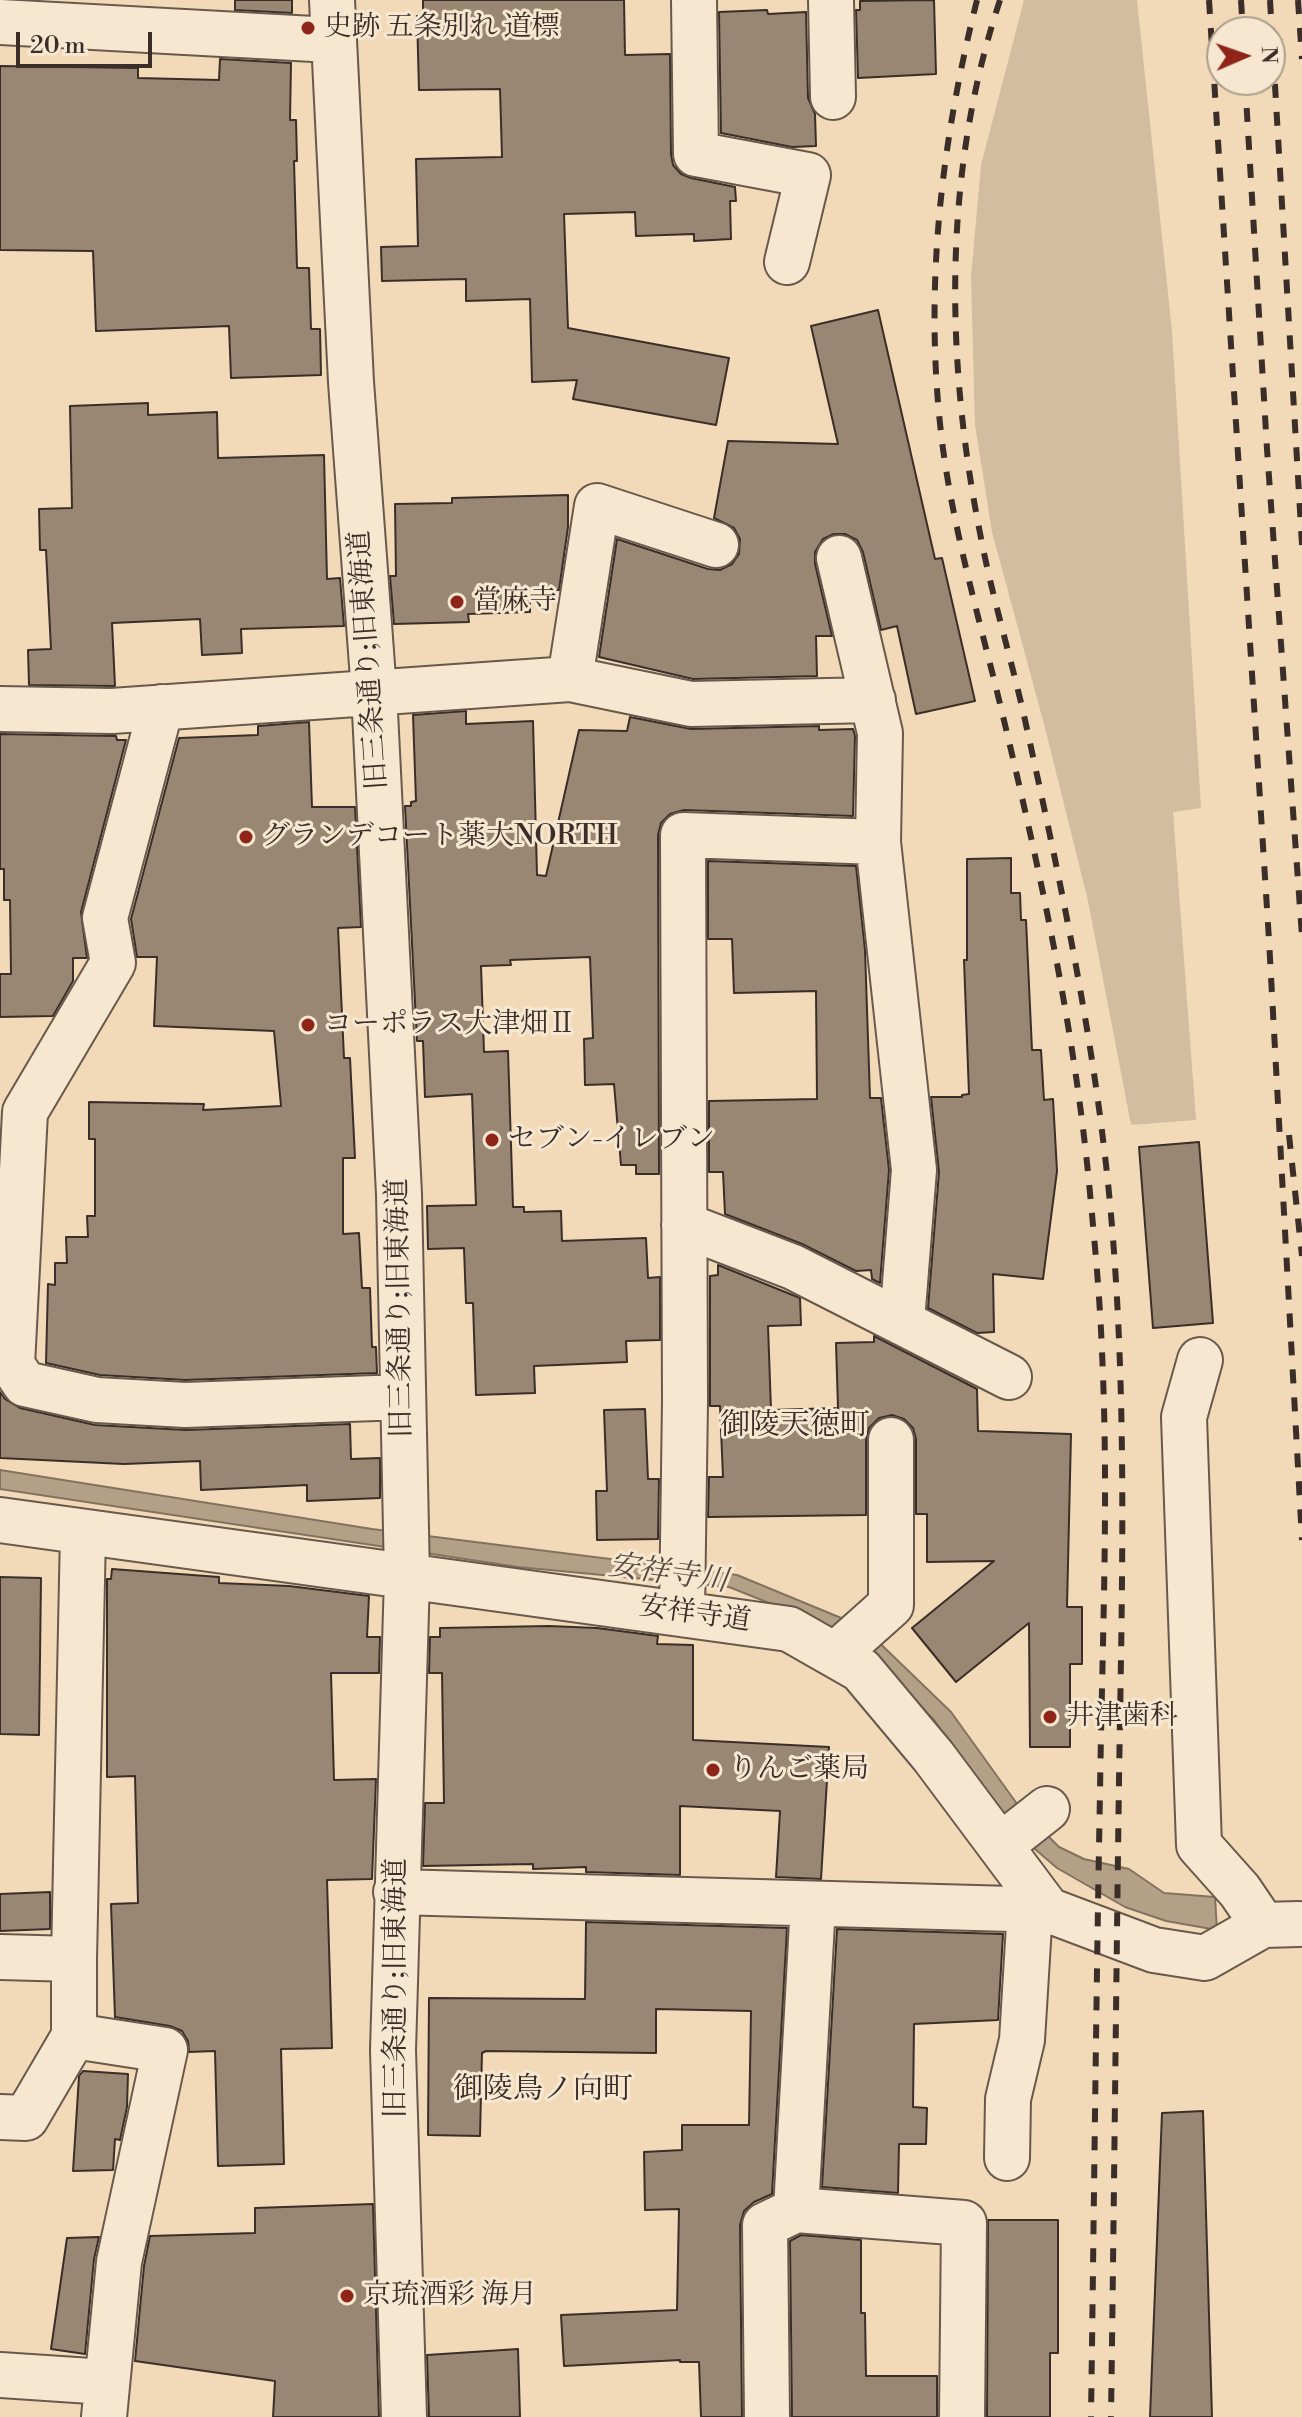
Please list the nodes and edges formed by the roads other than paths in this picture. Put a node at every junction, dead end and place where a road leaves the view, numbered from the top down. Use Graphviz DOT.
graph roads {
  1 [pos="694,0"];
  2 [pos="831,0"];
  3 [pos="332,20"];
  4 [pos="0,22"];
  5 [pos="833,97"];
  6 [pos="787,262"];
  7 [pos="716,545"];
  8 [pos="839,558"];
  9 [pos="570,679"];
  10 [pos="374,692"];
  11 [pos="873,700"];
  12 [pos="161,707"];
  13 [pos="0,709"];
  14 [pos="878,842"];
  15 [pos="13,1112"];
  16 [pos="684,1225"];
  17 [pos="902,1321"];
  18 [pos="1200,1360"];
  19 [pos="1009,1377"];
  20 [pos="403,1397"];
  21 [pos="891,1440"];
  22 [pos="0,1520"];
  23 [pos="83,1533"];
  24 [pos="406,1568"];
  25 [pos="682,1607"];
  26 [pos="839,1652"];
  27 [pos="1047,1809"];
  28 [pos="1006,1841"];
  29 [pos="396,1892"];
  30 [pos="813,1904"];
  31 [pos="1039,1910"];
  32 [pos="0,1957"];
  33 [pos="74,1959"];
  34 [pos="74,2036"];
  35 [pos="0,2117"];
  36 [pos="1007,2158"];
  37 [pos="796,2210"];
  38 [pos="0,2375"];
  39 [pos="105,2400"];
  40 [pos="404,2417"];
  41 [pos="767,2417"];
  42 [pos="962,2417"];
  1 -- 6 [label="street"];
  2 -- 5 [label="street"];
  3 -- 4 [label="street"];
  3 -- 10 [label="street, 旧三条通り;旧東海道"];
  7 -- 9 [label="street"];
  8 -- 11 [label="street"];
  9 -- 10 [label="street"];
  9 -- 11 [label="street"];
  10 -- 12 [label="street"];
  10 -- 20 [label="street, 旧三条通り;旧東海道"];
  11 -- 14 [label="street"];
  12 -- 13 [label="street"];
  12 -- 15 [label="street"];
  14 -- 16 [label="street"];
  14 -- 17 [label="street"];
  15 -- 20 [label="street"];
  16 -- 17 [label="street"];
  16 -- 25 [label="street"];
  17 -- 19 [label="street"];
  18 -- 31 [label="street"];
  20 -- 24 [label="street, 旧三条通り;旧東海道"];
  21 -- 26 [label="street"];
  22 -- 23 [label="street, 安祥寺道"];
  23 -- 24 [label="street, 安祥寺道"];
  23 -- 33 [label="street"];
  24 -- 25 [label="street, 安祥寺道"];
  24 -- 29 [label="street, 旧三条通り;旧東海道"];
  25 -- 26 [label="street, 安祥寺道"];
  26 -- 28 [label="street, 安祥寺道"];
  27 -- 28 [label="street"];
  28 -- 31 [label="street, 安祥寺道"];
  29 -- 30 [label="street"];
  29 -- 40 [label="street, 旧三条通り;旧東海道"];
  30 -- 31 [label="street"];
  30 -- 37 [label="street"];
  31 -- 36 [label="street"];
  32 -- 33 [label="street"];
  33 -- 34 [label="street"];
  34 -- 35 [label="street"];
  34 -- 39 [label="street"];
  37 -- 41 [label="street"];
  37 -- 42 [label="street"];
  38 -- 39 [label="street"];
}
